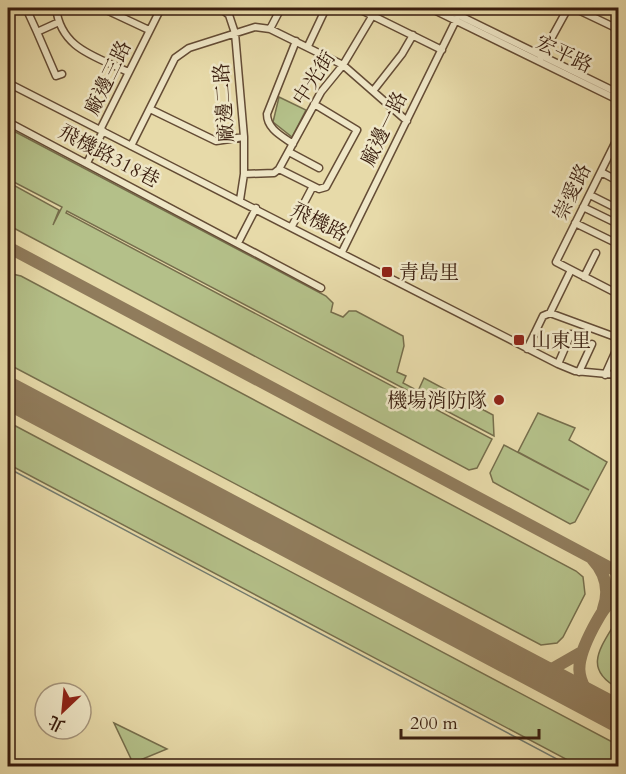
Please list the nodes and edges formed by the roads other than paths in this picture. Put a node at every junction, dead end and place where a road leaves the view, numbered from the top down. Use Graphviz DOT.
graph roads {
  1 [pos="26,8"];
  2 [pos="56,8"];
  3 [pos="102,8"];
  4 [pos="161,8"];
  5 [pos="220,8"];
  6 [pos="281,8"];
  7 [pos="327,8"];
  8 [pos="357,8"];
  9 [pos="377,8"];
  10 [pos="430,8"];
  11 [pos="444,8"];
  12 [pos="568,8"];
  13 [pos="574,8"];
  14 [pos="110,9"];
  15 [pos="453,14"];
  16 [pos="374,16"];
  17 [pos="59,22"];
  18 [pos="270,29"];
  19 [pos="618,29"];
  20 [pos="149,30"];
  21 [pos="37,32"];
  22 [pos="235,33"];
  23 [pos="413,35"];
  24 [pos="296,41"];
  25 [pos="308,46"];
  26 [pos="442,50"];
  27 [pos="540,58"];
  28 [pos="343,65"];
  29 [pos="129,72"];
  30 [pos="62,74"];
  31 [pos="8,83"];
  32 [pos="372,92"];
  33 [pos="618,93"];
  34 [pos="618,100"];
  35 [pos="314,104"];
  36 [pos="150,109"];
  37 [pos="407,121"];
  38 [pos="8,122"];
  39 [pos="102,131"];
  40 [pos="244,137"];
  41 [pos="618,137"];
  42 [pos="293,144"];
  43 [pos="131,146"];
  44 [pos="289,152"];
  45 [pos="615,152"];
  46 [pos="87,164"];
  47 [pos="320,168"];
  48 [pos="279,169"];
  49 [pos="601,172"];
  50 [pos="244,174"];
  51 [pos="618,181"];
  52 [pos="313,186"];
  53 [pos="590,195"];
  54 [pos="240,200"];
  55 [pos="583,207"];
  56 [pos="256,208"];
  57 [pos="618,209"];
  58 [pos="576,223"];
  59 [pos="618,224"];
  60 [pos="292,226"];
  61 [pos="238,243"];
  62 [pos="618,244"];
  63 [pos="342,252"];
  64 [pos="596,252"];
  65 [pos="571,270"];
  66 [pos="584,277"];
  67 [pos="321,288"];
  68 [pos="618,294"];
  69 [pos="550,313"];
  70 [pos="571,334"];
  71 [pos="618,338"];
  72 [pos="592,344"];
  73 [pos="618,346"];
  74 [pos="527,349"];
  75 [pos="558,364"];
  76 [pos="579,372"];
  77 [pos="605,375"];
  78 [pos="618,375"];
  1 -- 21 [label="street"];
  2 -- 17 [label="street"];
  3 -- 14 [label="street"];
  4 -- 20 [label="street, 廠邊三路"];
  5 -- 22 [label="street, 廠邊二路"];
  6 -- 18 [label="street"];
  7 -- 25 [label="street"];
  8 -- 16 [label="street"];
  9 -- 16 [label="street, 中光街"];
  10 -- 15 [label="street, 宏平路"];
  11 -- 15 [label="street, 宏平路"];
  12 -- 27 [label="street"];
  13 -- 19 [label="street"];
  14 -- 20 [label="street"];
  15 -- 26 [label="street, 廠邊一路"];
  15 -- 27 [label="street, 宏平路"];
  16 -- 23 [label="street"];
  16 -- 28 [label="street, 中光街"];
  17 -- 21 [label="street"];
  17 -- 29 [label="street"];
  18 -- 22 [label="street"];
  18 -- 24 [label="street"];
  20 -- 29 [label="street, 廠邊三路"];
  21 -- 30 [label="street"];
  22 -- 36 [label="street"];
  22 -- 40 [label="street, 廠邊二路"];
  23 -- 26 [label="street"];
  23 -- 32 [label="street"];
  24 -- 25 [label="street"];
  24 -- 42 [label="street"];
  25 -- 28 [label="street"];
  26 -- 37 [label="street, 廠邊一路"];
  27 -- 33 [label="street, 宏平路"];
  27 -- 34 [label="street, 宏平路"];
  28 -- 32 [label="street"];
  28 -- 35 [label="street, 中光街"];
  29 -- 39 [label="street, 廠邊三路"];
  31 -- 39 [label="street, 飛機路"];
  32 -- 37 [label="street"];
  35 -- 42 [label="street, 中光街"];
  35 -- 52 [label="street"];
  36 -- 40 [label="street"];
  36 -- 43 [label="street"];
  37 -- 63 [label="street, 廠邊一路"];
  38 -- 46 [label="street, 飛機路318巷"];
  39 -- 43 [label="street, 飛機路"];
  39 -- 46 [label="street, 廠邊三路"];
  40 -- 50 [label="street, 廠邊二路"];
  41 -- 45 [label="street, 崇愛路"];
  42 -- 44 [label="street, 中光街"];
  43 -- 54 [label="street, 飛機路"];
  44 -- 47 [label="street"];
  44 -- 48 [label="street, 中光街"];
  45 -- 49 [label="street, 崇愛路"];
  46 -- 61 [label="street, 飛機路318巷"];
  48 -- 50 [label="street"];
  48 -- 52 [label="street"];
  49 -- 51 [label="street"];
  49 -- 53 [label="street, 崇愛路"];
  50 -- 54 [label="street, 廠邊二路"];
  52 -- 60 [label="street"];
  53 -- 55 [label="street, 崇愛路"];
  53 -- 57 [label="street"];
  54 -- 56 [label="street, 飛機路"];
  55 -- 58 [label="street, 崇愛路"];
  55 -- 59 [label="street"];
  56 -- 60 [label="street, 飛機路"];
  56 -- 61 [label="street"];
  58 -- 62 [label="street"];
  58 -- 65 [label="street, 崇愛路"];
  60 -- 63 [label="street, 飛機路"];
  61 -- 67 [label="street, 飛機路318巷"];
  63 -- 74 [label="street, 飛機路"];
  64 -- 66 [label="street"];
  65 -- 66 [label="street"];
  65 -- 69 [label="street"];
  66 -- 68 [label="street"];
  69 -- 71 [label="street"];
  69 -- 74 [label="street"];
  70 -- 75 [label="street"];
  72 -- 76 [label="street"];
  73 -- 77 [label="street"];
  74 -- 75 [label="street, 飛機路"];
  75 -- 76 [label="street, 飛機路"];
  76 -- 77 [label="street, 飛機路"];
  77 -- 78 [label="street, 飛機路"];
}
